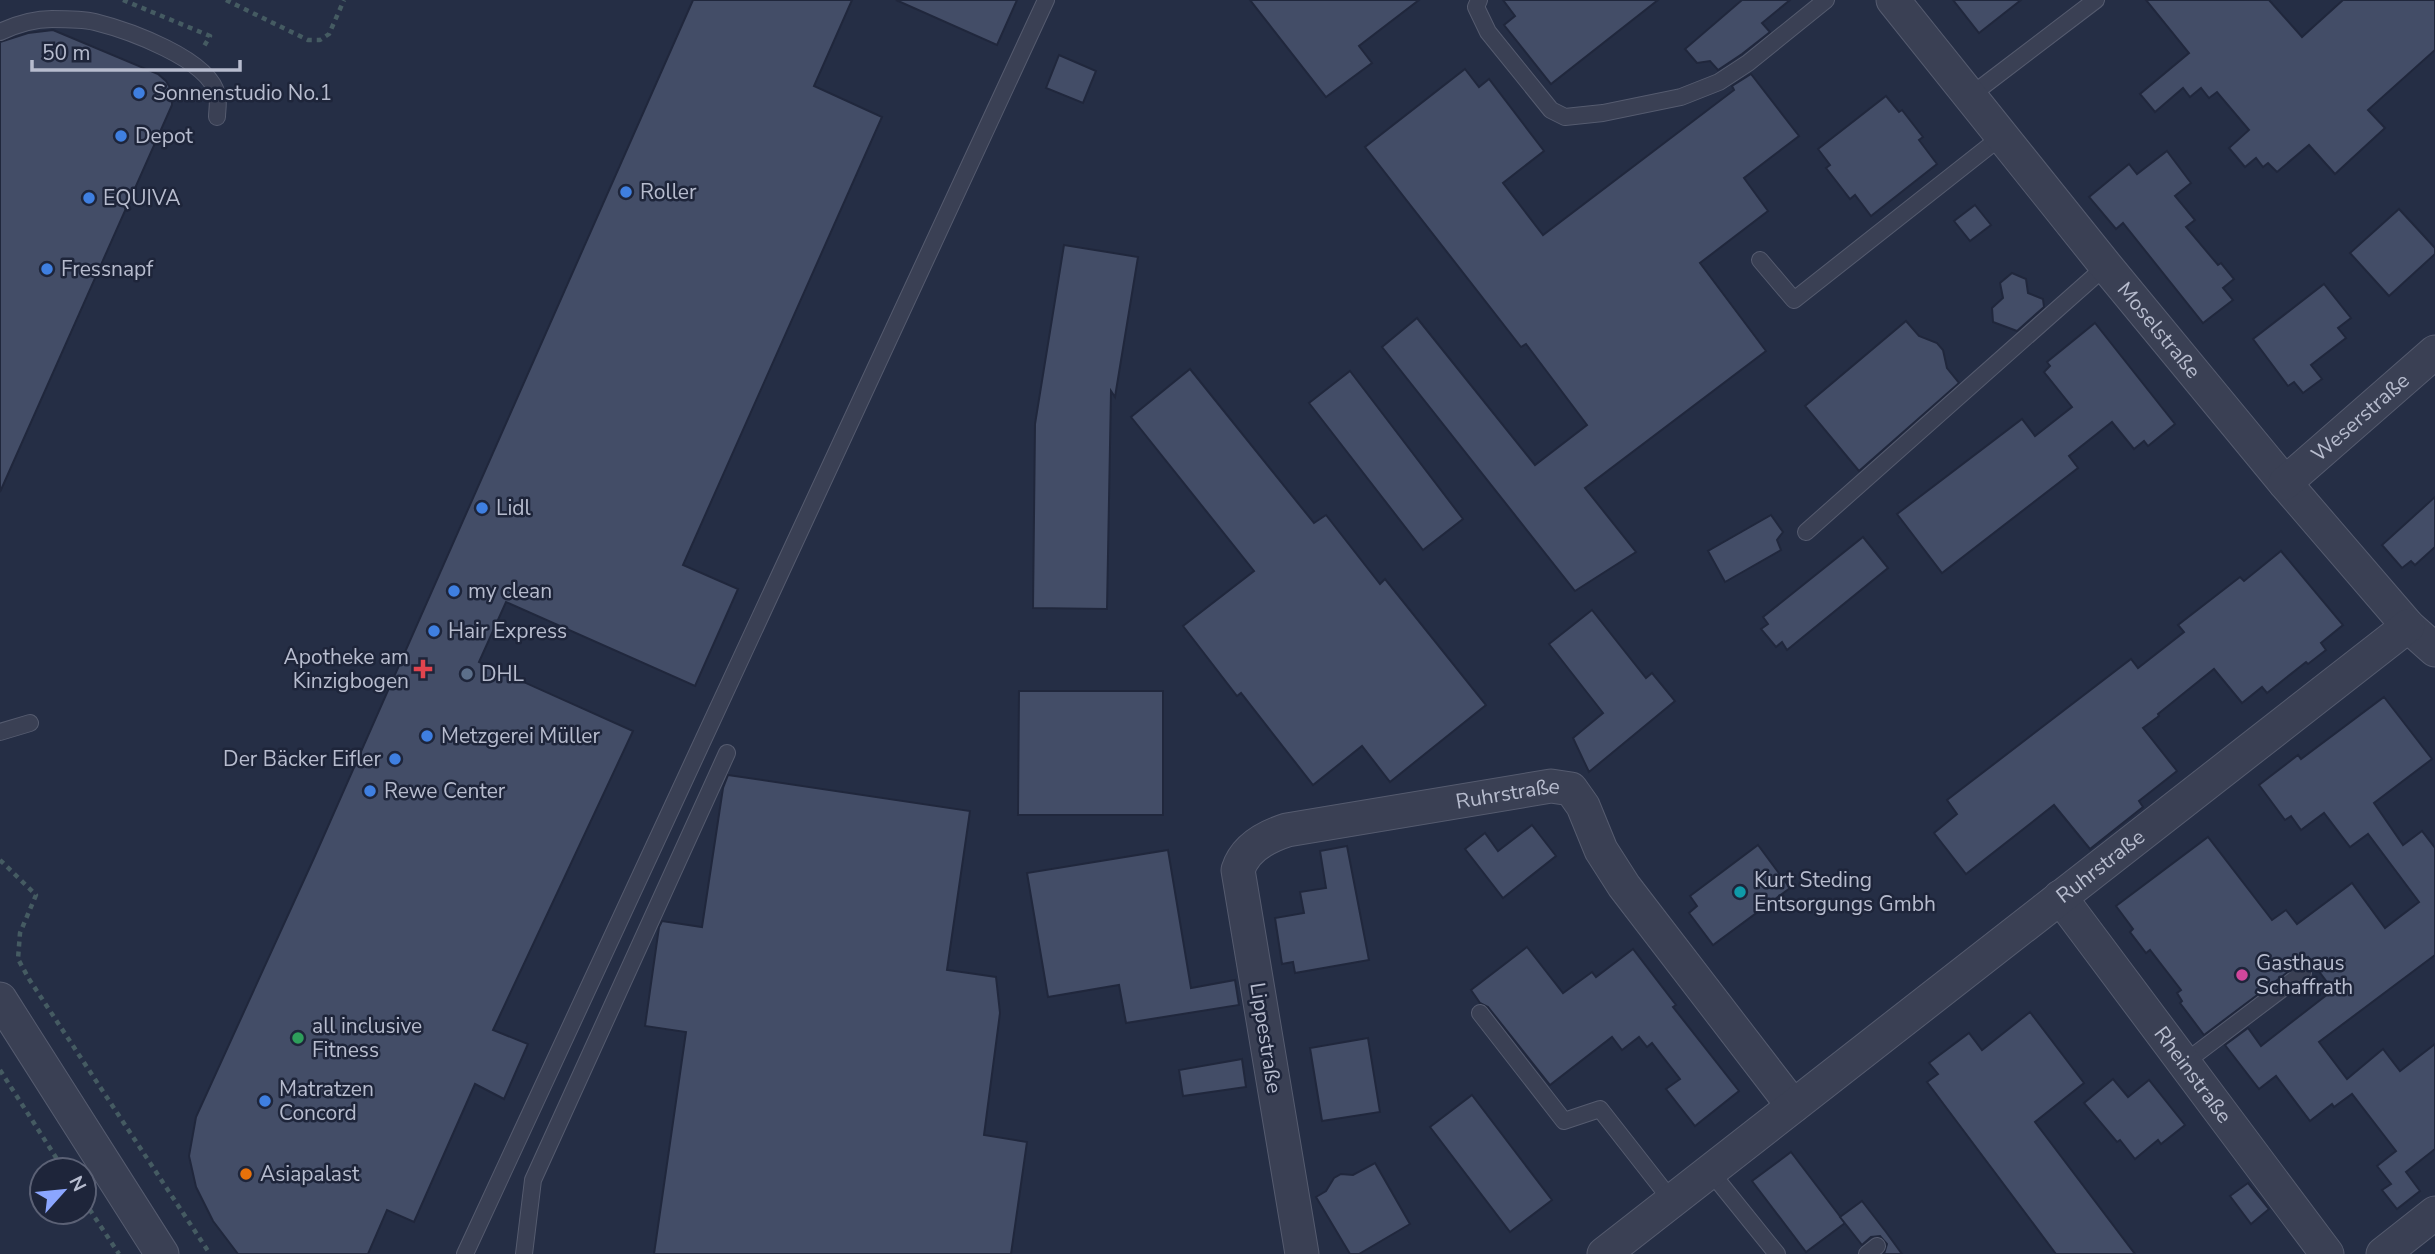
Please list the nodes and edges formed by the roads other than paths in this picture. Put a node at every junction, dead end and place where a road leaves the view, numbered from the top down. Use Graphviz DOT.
graph roads {
  1 [pos="1046,0"];
  2 [pos="1479,0"];
  3 [pos="1826,0"];
  4 [pos="1894,0"];
  5 [pos="2096,0"];
  6 [pos="0,32"];
  7 [pos="1970,96"];
  8 [pos="217,117"];
  9 [pos="2002,136"];
  10 [pos="1760,260"];
  11 [pos="2106,266"];
  12 [pos="2435,352"];
  13 [pos="2286,483"];
  14 [pos="1806,532"];
  15 [pos="2408,626"];
  16 [pos="2435,650"];
  17 [pos="30,723"];
  18 [pos="0,732"];
  19 [pos="727,753"];
  20 [pos="1269,836"];
  21 [pos="2060,897"];
  22 [pos="2302,973"];
  23 [pos="0,999"];
  24 [pos="1480,1013"];
  25 [pos="2184,1063"];
  26 [pos="1793,1106"];
  27 [pos="1710,1171"];
  28 [pos="1672,1201"];
  29 [pos="2435,1213"];
  30 [pos="162,1254"];
  31 [pos="465,1254"];
  32 [pos="524,1254"];
  33 [pos="1301,1254"];
  34 [pos="1604,1254"];
  35 [pos="1777,1254"];
  36 [pos="2327,1254"];
  37 [pos="2383,1254"];
  1 -- 31 [label="lane"];
  2 -- 3 [label="lane"];
  4 -- 7 [label="street, Moselstraße"];
  5 -- 7 [label="lane"];
  6 -- 8 [label="lane"];
  7 -- 9 [label="street, Moselstraße"];
  9 -- 10 [label="lane"];
  9 -- 11 [label="street, Moselstraße"];
  11 -- 13 [label="street, Moselstraße"];
  11 -- 14 [label="lane"];
  12 -- 13 [label="street, Weserstraße"];
  13 -- 15 [label="street, Moselstraße"];
  15 -- 16 [label="street, Moselstraße"];
  15 -- 21 [label="street, Ruhrstraße"];
  17 -- 18 [label="lane"];
  19 -- 32 [label="lane"];
  20 -- 26 [label="street, Ruhrstraße"];
  20 -- 33 [label="street, Lippestraße"];
  21 -- 25 [label="street, Rheinstraße"];
  21 -- 26 [label="street, Ruhrstraße"];
  22 -- 25 [label="lane"];
  23 -- 30 [label="street"];
  24 -- 28 [label="lane"];
  25 -- 36 [label="street, Rheinstraße"];
  26 -- 27 [label="street, Ruhrstraße"];
  27 -- 28 [label="street, Ruhrstraße"];
  27 -- 35 [label="lane"];
  28 -- 34 [label="street, Ruhrstraße"];
  29 -- 37 [label="street"];
}
